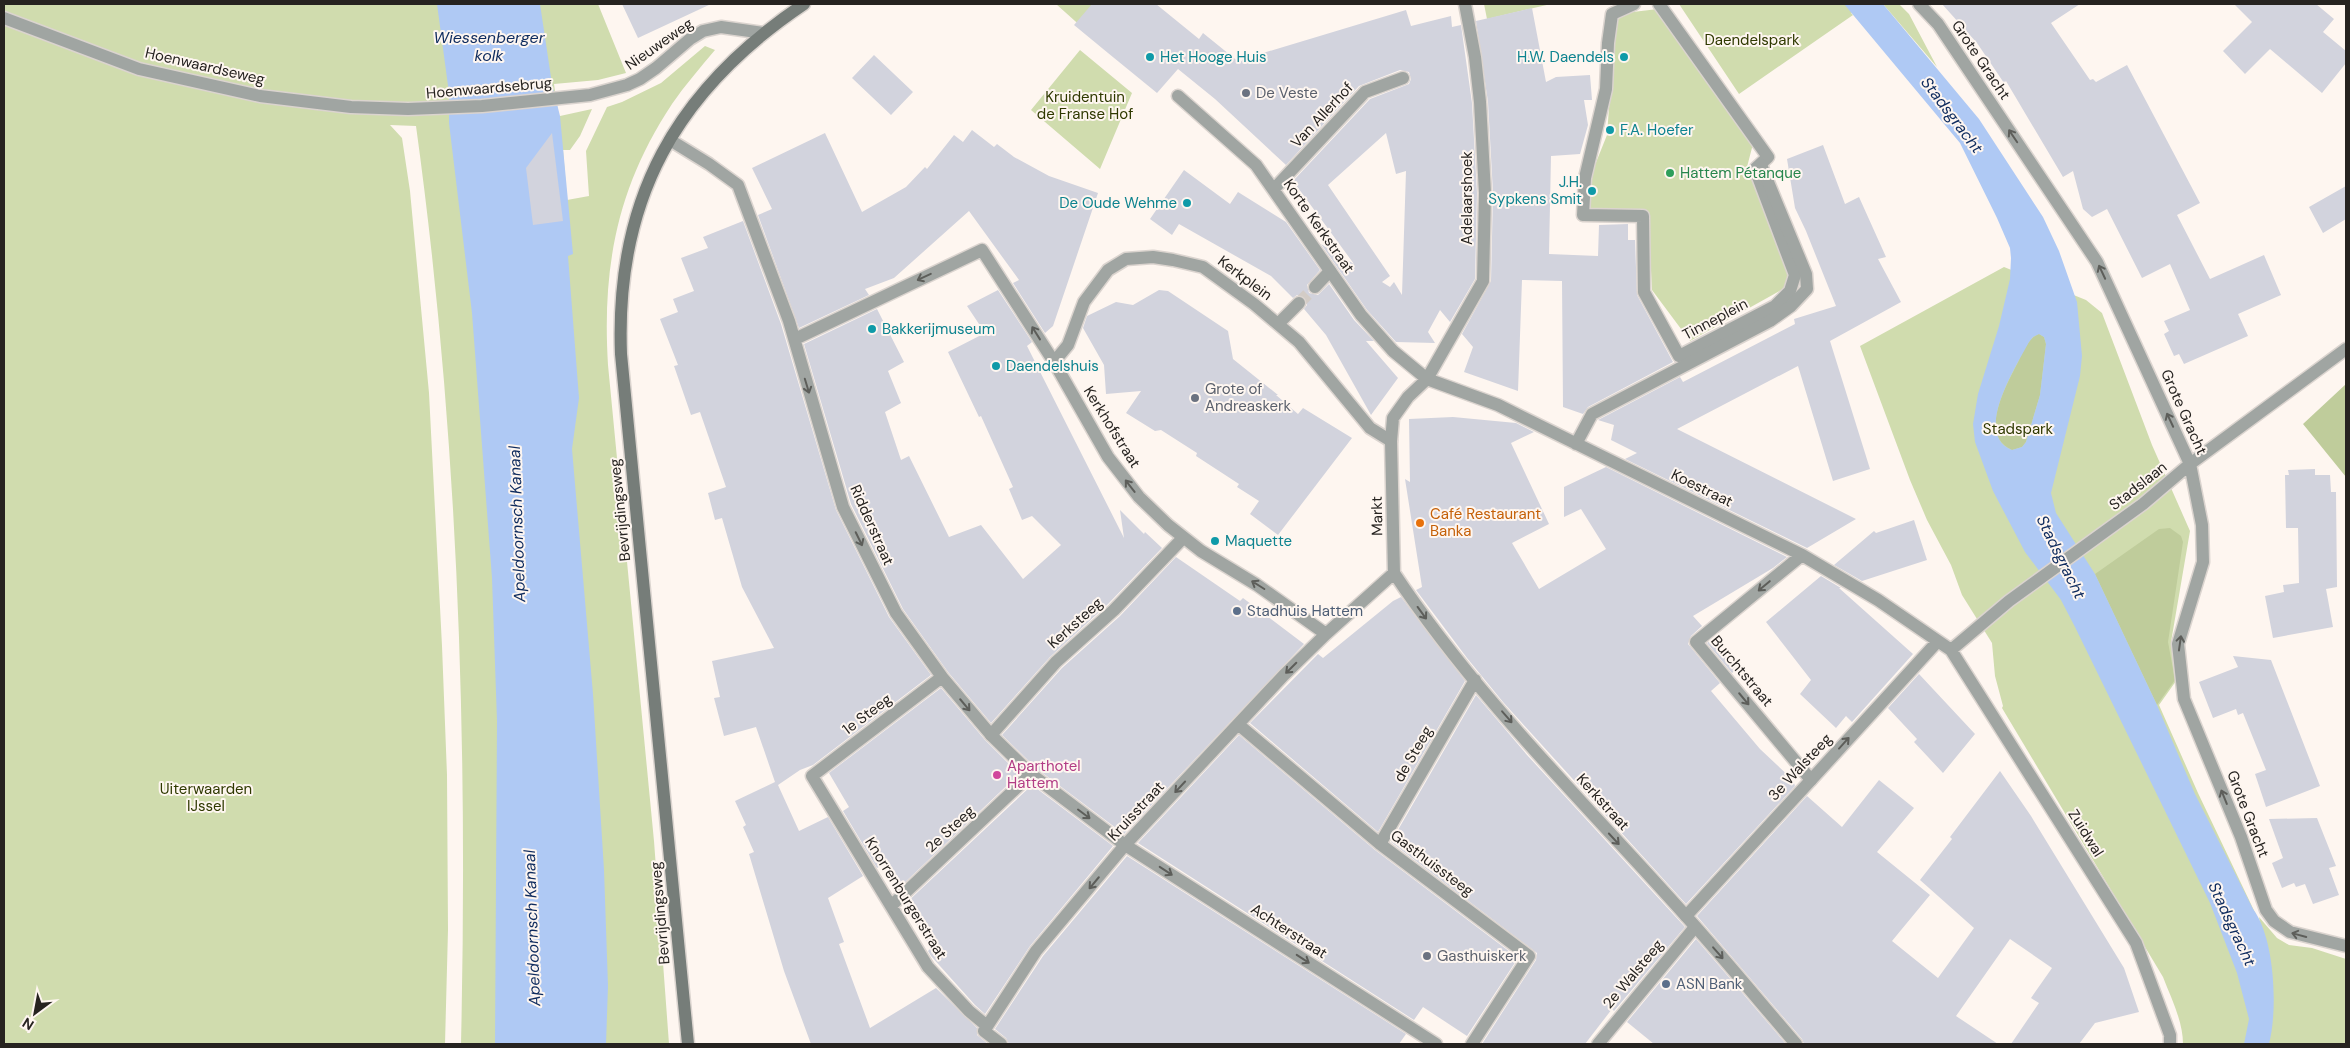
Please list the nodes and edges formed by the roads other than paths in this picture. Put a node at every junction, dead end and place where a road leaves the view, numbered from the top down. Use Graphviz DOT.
graph roads {
  1 [pos="804,4"];
  2 [pos="1465,4"];
  3 [pos="1634,4"];
  4 [pos="1659,4"];
  5 [pos="1919,4"];
  6 [pos="4,18"];
  7 [pos="764,33"];
  8 [pos="1402,78"];
  9 [pos="1178,96"];
  10 [pos="573,97"];
  11 [pos="408,109"];
  12 [pos="670,140"];
  13 [pos="1761,165"];
  14 [pos="1274,189"];
  15 [pos="1330,271"];
  16 [pos="1315,287"];
  17 [pos="1298,303"];
  18 [pos="1278,324"];
  19 [pos="795,339"];
  20 [pos="2346,349"];
  21 [pos="1054,362"];
  22 [pos="1426,379"];
  23 [pos="1391,441"];
  24 [pos="1576,444"];
  25 [pos="2190,464"];
  26 [pos="1183,538"];
  27 [pos="1802,555"];
  28 [pos="1394,573"];
  29 [pos="1326,634"];
  30 [pos="1938,641"];
  31 [pos="1951,650"];
  32 [pos="942,677"];
  33 [pos="1475,680"];
  34 [pos="1239,725"];
  35 [pos="991,735"];
  36 [pos="1031,774"];
  37 [pos="812,776"];
  38 [pos="1812,780"];
  39 [pos="1380,844"];
  40 [pos="1125,845"];
  41 [pos="891,906"];
  42 [pos="1686,916"];
  43 [pos="1695,927"];
  44 [pos="2346,946"];
  45 [pos="986,1028"];
  46 [pos="688,1044"];
  47 [pos="1001,1044"];
  48 [pos="1436,1044"];
  49 [pos="1472,1044"];
  50 [pos="1598,1044"];
  51 [pos="1796,1044"];
  52 [pos="2170,1044"];
  1 -- 7 [label="main road, Bevrijdingsweg"];
  2 -- 22 [label="street, Adelaarshoek"];
  3 -- 13 [label="street, Tinneplein"];
  4 -- 13 [label="street, Tinneplein"];
  25 -- 5 [label="street, Grote Gracht, one-way"];
  6 -- 11 [label="street, Hoenwaardseweg"];
  7 -- 10 [label="street, Nieuweweg"];
  7 -- 12 [label="main road, Bevrijdingsweg"];
  8 -- 14 [label="street, Van Allerhof"];
  9 -- 14 [label="street, Korte Kerkstraat"];
  10 -- 11 [label="street, Hoenwaardsebrug"];
  12 -- 19 [label="street, Ridderstraat"];
  12 -- 46 [label="main road, Bevrijdingsweg"];
  13 -- 24 [label="street, Tinneplein"];
  14 -- 15 [label="street, Korte Kerkstraat"];
  15 -- 16 [label="street"];
  15 -- 22 [label="street, Korte Kerkstraat"];
  17 -- 18 [label="street"];
  18 -- 21 [label="street, Kerkplein"];
  18 -- 23 [label="street, Kerkplein"];
  21 -- 19 [label="street, Kerkhofstraat, one-way"];
  19 -- 32 [label="street, Ridderstraat, one-way"];
  20 -- 25 [label="street, Stadslaan"];
  26 -- 21 [label="street, Kerkhofstraat, one-way"];
  22 -- 23 [label="street, Markt"];
  22 -- 24 [label="street, Koestraat"];
  23 -- 28 [label="street, Markt"];
  24 -- 27 [label="street, Koestraat"];
  25 -- 31 [label="street, Stadslaan"];
  44 -- 25 [label="street, Grote Gracht, one-way"];
  29 -- 26 [label="street, Kerkhofstraat, one-way"];
  26 -- 35 [label="street, Kerksteeg"];
  27 -- 30 [label="street, Koestraat"];
  27 -- 38 [label="street, Burchtstraat, one-way"];
  28 -- 29 [label="street"];
  28 -- 33 [label="street, Kerkstraat, one-way"];
  29 -- 34 [label="street, Kruisstraat, one-way"];
  30 -- 31 [label="street, Koestraat"];
  38 -- 30 [label="street, 3e Walsteeg, one-way"];
  31 -- 52 [label="street, Zuidwal"];
  32 -- 35 [label="street, Ridderstraat, one-way"];
  32 -- 37 [label="street, 1e Steeg"];
  33 -- 39 [label="street, de Steeg"];
  33 -- 42 [label="street, Kerkstraat, one-way"];
  34 -- 39 [label="street, Gasthuissteeg"];
  34 -- 40 [label="street, Kruisstraat, one-way"];
  35 -- 36 [label="street, Ridderstraat"];
  36 -- 40 [label="street, Ridderstraat, one-way"];
  36 -- 41 [label="street, 2e Steeg"];
  37 -- 41 [label="street, Knorrenburgerstraat"];
  38 -- 42 [label="street, 3e Walsteeg"];
  39 -- 49 [label="street, Gasthuissteeg"];
  40 -- 45 [label="street, Kruisstraat, one-way"];
  40 -- 48 [label="street, Achterstraat, one-way"];
  41 -- 45 [label="street, Knorrenburgerstraat"];
  42 -- 43 [label="street, Kerkstraat"];
  43 -- 50 [label="street, 2e Walsteeg"];
  43 -- 51 [label="street, Kerkstraat, one-way"];
  45 -- 47 [label="street, Knorrenburgerstraat"];
}
